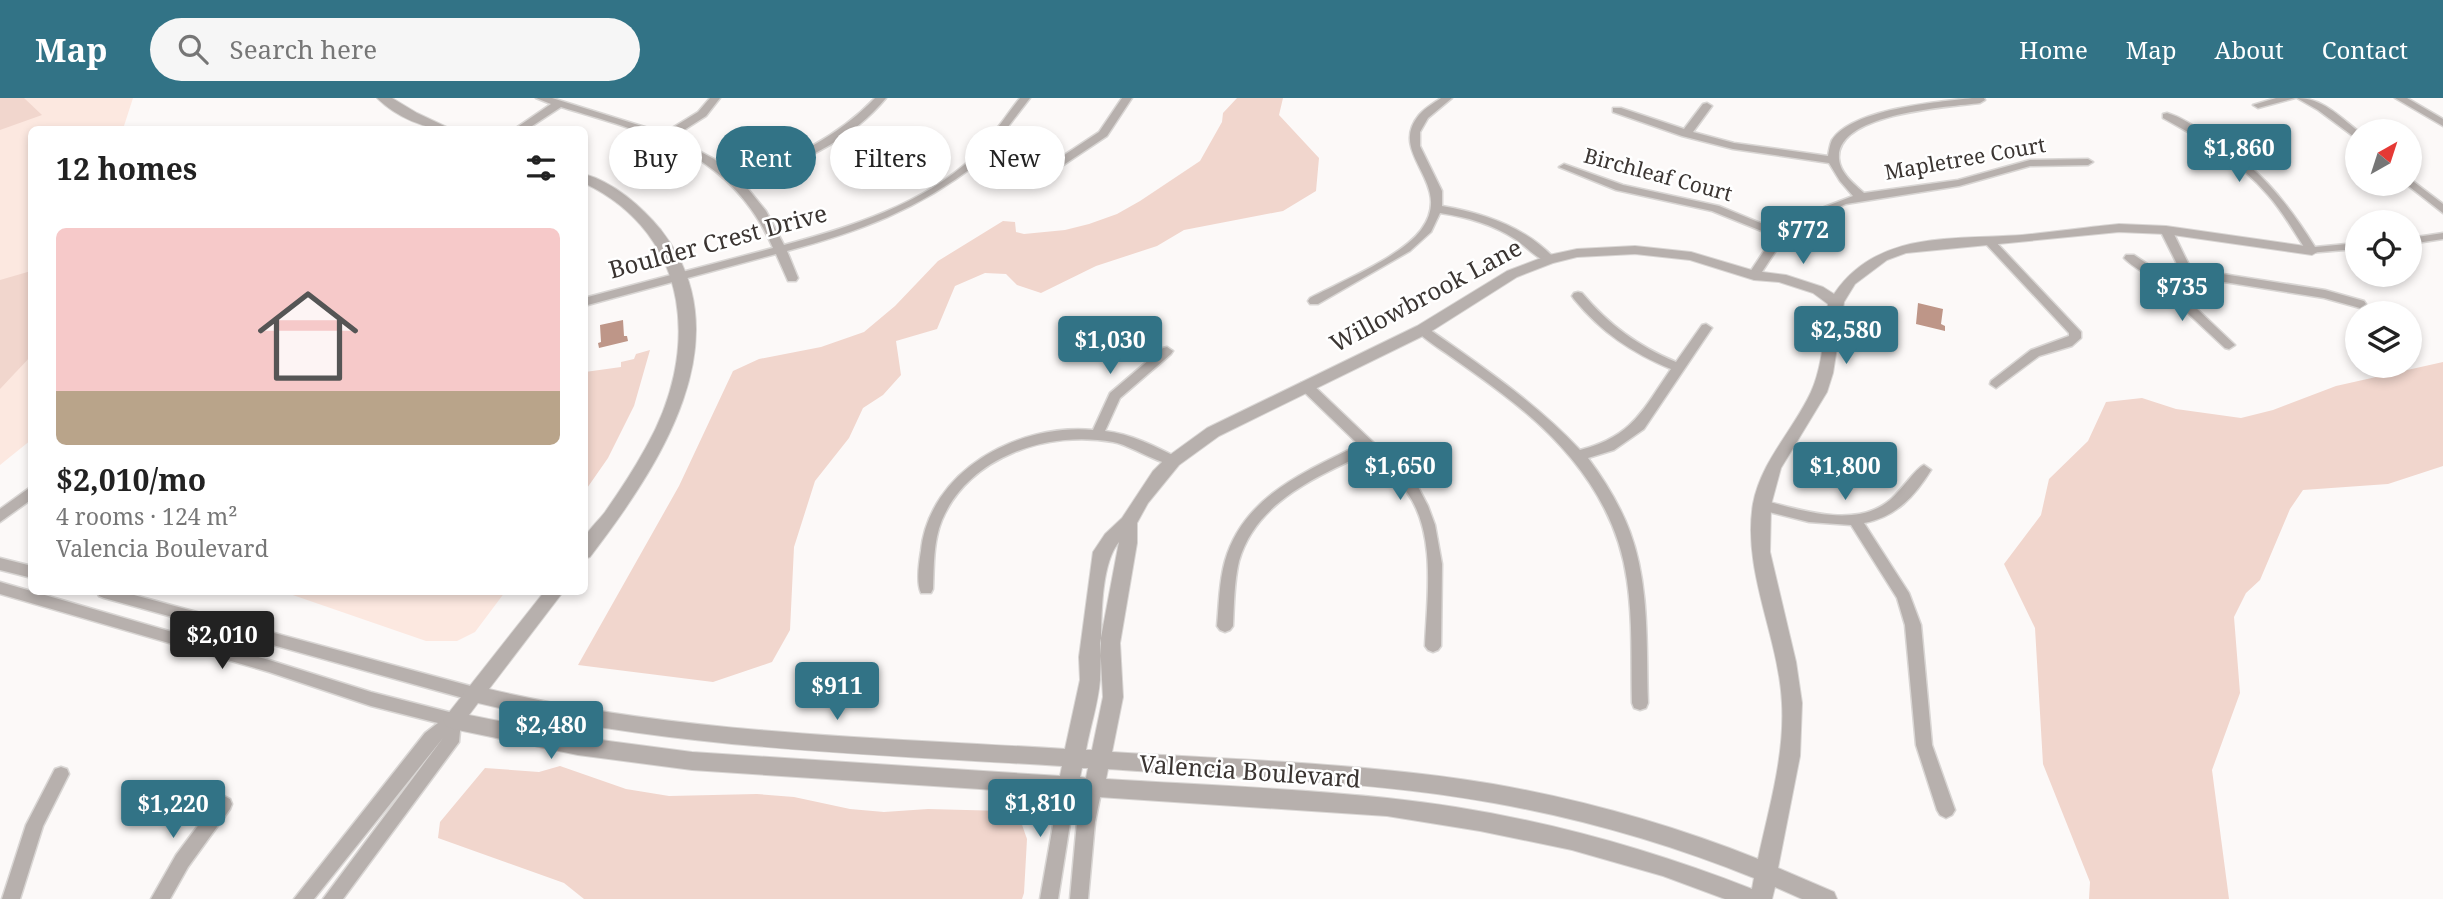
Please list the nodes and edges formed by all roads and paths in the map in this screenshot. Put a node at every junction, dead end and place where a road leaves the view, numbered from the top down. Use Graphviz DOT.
graph roads {
  1 [pos="383,98"];
  2 [pos="541,98"];
  3 [pos="715,98"];
  4 [pos="881,98"];
  5 [pos="1025,98"];
  6 [pos="1127,98"];
  7 [pos="1447,98"];
  8 [pos="2290,98"];
  9 [pos="2302,98"];
  10 [pos="2400,98"];
  11 [pos="1980,100"];
  12 [pos="559,104"];
  13 [pos="2258,105"];
  14 [pos="1707,106"];
  15 [pos="1617,110"];
  16 [pos="2167,116"];
  17 [pos="2443,123"];
  18 [pos="437,126"];
  19 [pos="524,126"];
  20 [pos="630,126"];
  21 [pos="683,126"];
  22 [pos="1003,126"];
  23 [pos="2345,126"];
  24 [pos="1686,134"];
  25 [pos="816,149"];
  26 [pos="1065,159"];
  27 [pos="1833,160"];
  28 [pos="2088,162"];
  29 [pos="1564,167"];
  30 [pos="965,168"];
  31 [pos="588,180"];
  32 [pos="742,189"];
  33 [pos="2422,192"];
  34 [pos="1861,197"];
  35 [pos="1437,209"];
  36 [pos="2443,210"];
  37 [pos="2166,230"];
  38 [pos="1781,235"];
  39 [pos="2443,236"];
  40 [pos="2422,239"];
  41 [pos="1989,241"];
  42 [pos="2345,247"];
  43 [pos="780,249"];
  44 [pos="2312,251"];
  45 [pos="2130,258"];
  46 [pos="1549,259"];
  47 [pos="2187,272"];
  48 [pos="1755,275"];
  49 [pos="679,277"];
  50 [pos="792,278"];
  51 [pos="2167,282"];
  52 [pos="1578,296"];
  53 [pos="588,301"];
  54 [pos="1314,301"];
  55 [pos="2348,301"];
  56 [pos="1836,302"];
  57 [pos="1706,328"];
  58 [pos="1422,330"];
  59 [pos="2229,345"];
  60 [pos="1167,351"];
  61 [pos="1680,368"];
  62 [pos="1996,384"];
  63 [pos="1306,387"];
  64 [pos="1097,435"];
  65 [pos="1369,446"];
  66 [pos="1580,455"];
  67 [pos="1173,461"];
  68 [pos="1924,470"];
  69 [pos="28,494"];
  70 [pos="1762,505"];
  71 [pos="0,517"];
  72 [pos="1855,520"];
  73 [pos="1128,523"];
  74 [pos="588,547"];
  75 [pos="0,564"];
  76 [pos="28,571"];
  77 [pos="0,588"];
  78 [pos="926,589"];
  79 [pos="115,595"];
  80 [pos="552,595"];
  81 [pos="1225,626"];
  82 [pos="1433,646"];
  83 [pos="474,694"];
  84 [pos="1640,704"];
  85 [pos="453,720"];
  86 [pos="1075,758"];
  87 [pos="1100,760"];
  88 [pos="61,774"];
  89 [pos="1068,786"];
  90 [pos="1094,788"];
  91 [pos="224,804"];
  92 [pos="1946,810"];
  93 [pos="1768,873"];
  94 [pos="11,899"];
  95 [pos="160,899"];
  96 [pos="303,899"];
  97 [pos="332,899"];
  98 [pos="1049,899"];
  99 [pos="1079,899"];
  100 [pos="1751,899"];
  101 [pos="1761,899"];
  102 [pos="1826,899"];
  1 -- 18 [label="street"];
  2 -- 12 [label="street"];
  3 -- 21 [label="street"];
  4 -- 25 [label="street"];
  5 -- 22 [label="street, Boulder Crest Drive"];
  6 -- 26 [label="street"];
  7 -- 35 [label="street"];
  8 -- 13 [label="street"];
  9 -- 23 [label="street"];
  10 -- 17 [label="street"];
  11 -- 27 [label="street"];
  12 -- 19 [label="street"];
  12 -- 20 [label="street"];
  14 -- 24 [label="street"];
  15 -- 24 [label="street"];
  16 -- 44 [label="street"];
  24 -- 27 [label="street"];
  27 -- 34 [label="street"];
  28 -- 34 [label="street, Mapletree Court"];
  29 -- 38 [label="street, Birchleaf Court"];
  30 -- 43 [label="street, Boulder Crest Drive"];
  31 -- 49 [label="street"];
  32 -- 43 [label="street"];
  33 -- 36 [label="street"];
  34 -- 38 [label="street, Mapletree Court"];
  35 -- 46 [label="street"];
  35 -- 54 [label="street"];
  37 -- 41 [label="street"];
  37 -- 44 [label="street"];
  37 -- 47 [label="street"];
  38 -- 48 [label="street, Mapletree Court"];
  39 -- 40 [label="street"];
  41 -- 56 [label="street"];
  41 -- 62 [label="street"];
  42 -- 44 [label="street"];
  43 -- 49 [label="street, Boulder Crest Drive"];
  43 -- 50 [label="street"];
  45 -- 51 [label="street"];
  46 -- 48 [label="street, Willowbrook Lane"];
  46 -- 58 [label="street, Willowbrook Lane"];
  47 -- 51 [label="street"];
  47 -- 55 [label="street"];
  48 -- 56 [label="street, Willowbrook Lane"];
  49 -- 53 [label="street, Boulder Crest Drive"];
  49 -- 74 [label="street"];
  51 -- 59 [label="street"];
  52 -- 61 [label="street"];
  56 -- 70 [label="street"];
  57 -- 61 [label="street"];
  58 -- 63 [label="street, Willowbrook Lane"];
  58 -- 66 [label="street"];
  60 -- 64 [label="street"];
  61 -- 66 [label="street"];
  63 -- 65 [label="street"];
  63 -- 67 [label="street, Willowbrook Lane"];
  64 -- 67 [label="street"];
  64 -- 78 [label="street"];
  65 -- 81 [label="street"];
  65 -- 82 [label="street"];
  66 -- 84 [label="street"];
  67 -- 73 [label="street, Willowbrook Lane"];
  68 -- 72 [label="street"];
  69 -- 71 [label="street"];
  70 -- 72 [label="street"];
  70 -- 93 [label="street"];
  72 -- 92 [label="street"];
  73 -- 86 [label="street, Willowbrook Lane"];
  73 -- 87 [label="street, Willowbrook Lane"];
  75 -- 76 [label="street"];
  77 -- 85 [label="street, Valencia Boulevard"];
  79 -- 83 [label="street, Valencia Boulevard"];
  80 -- 83 [label="street"];
  83 -- 85 [label="street"];
  83 -- 86 [label="street, Valencia Boulevard"];
  85 -- 89 [label="street, Valencia Boulevard"];
  85 -- 96 [label="street"];
  85 -- 97 [label="street"];
  86 -- 87 [label="street, Valencia Boulevard"];
  86 -- 89 [label="street, Willowbrook Lane"];
  87 -- 90 [label="street, Willowbrook Lane"];
  87 -- 93 [label="street, Valencia Boulevard"];
  88 -- 94 [label="street"];
  89 -- 90 [label="street, Valencia Boulevard"];
  89 -- 98 [label="street"];
  90 -- 99 [label="street"];
  90 -- 100 [label="street, Valencia Boulevard"];
  91 -- 95 [label="street"];
  93 -- 101 [label="street"];
  93 -- 102 [label="street, Valencia Boulevard"];
}
